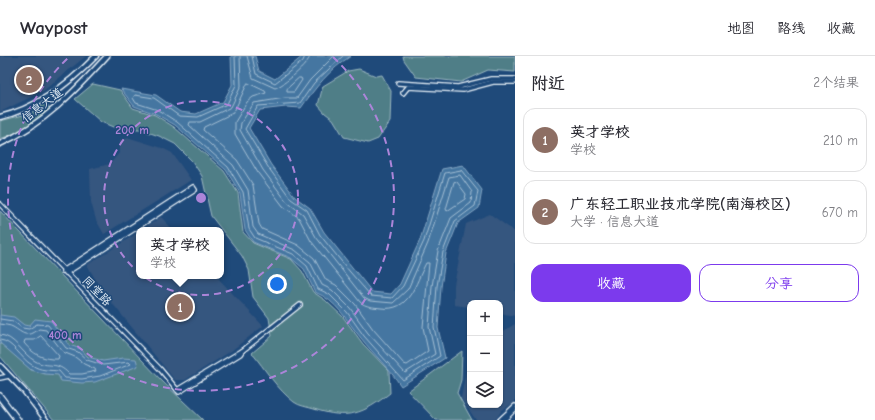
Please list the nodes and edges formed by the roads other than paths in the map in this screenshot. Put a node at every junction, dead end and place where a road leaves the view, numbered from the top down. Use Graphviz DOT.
graph roads {
  1 [pos="96,56"];
  2 [pos="107,56"];
  3 [pos="515,78"];
  4 [pos="515,82"];
  5 [pos="398,83"];
  6 [pos="403,93"];
  7 [pos="0,117"];
  8 [pos="0,144"];
  9 [pos="194,188"];
  10 [pos="0,204"];
  11 [pos="65,272"];
  12 [pos="300,305"];
  13 [pos="0,366"];
  14 [pos="9,376"];
  15 [pos="0,378"];
  16 [pos="0,395"];
  17 [pos="0,398"];
  18 [pos="515,406"];
  19 [pos="515,409"];
  20 [pos="18,420"];
  21 [pos="46,420"];
  22 [pos="500,420"];
  23 [pos="504,420"];
  1 -- 7 [label="main road, 信息大道"];
  2 -- 8 [label="main road, 信息大道"];
  3 -- 5 [label="street"];
  4 -- 6 [label="street"];
  9 -- 11 [label="street"];
  10 -- 11 [label="street, 同堂路"];
  11 -- 12 [label="street, 同堂路"];
  13 -- 14 [label="main road"];
  14 -- 15 [label="street"];
  14 -- 21 [label="main road"];
  16 -- 20 [label="street"];
  17 -- 20 [label="main road"];
  18 -- 22 [label="street"];
  19 -- 23 [label="street"];
}
